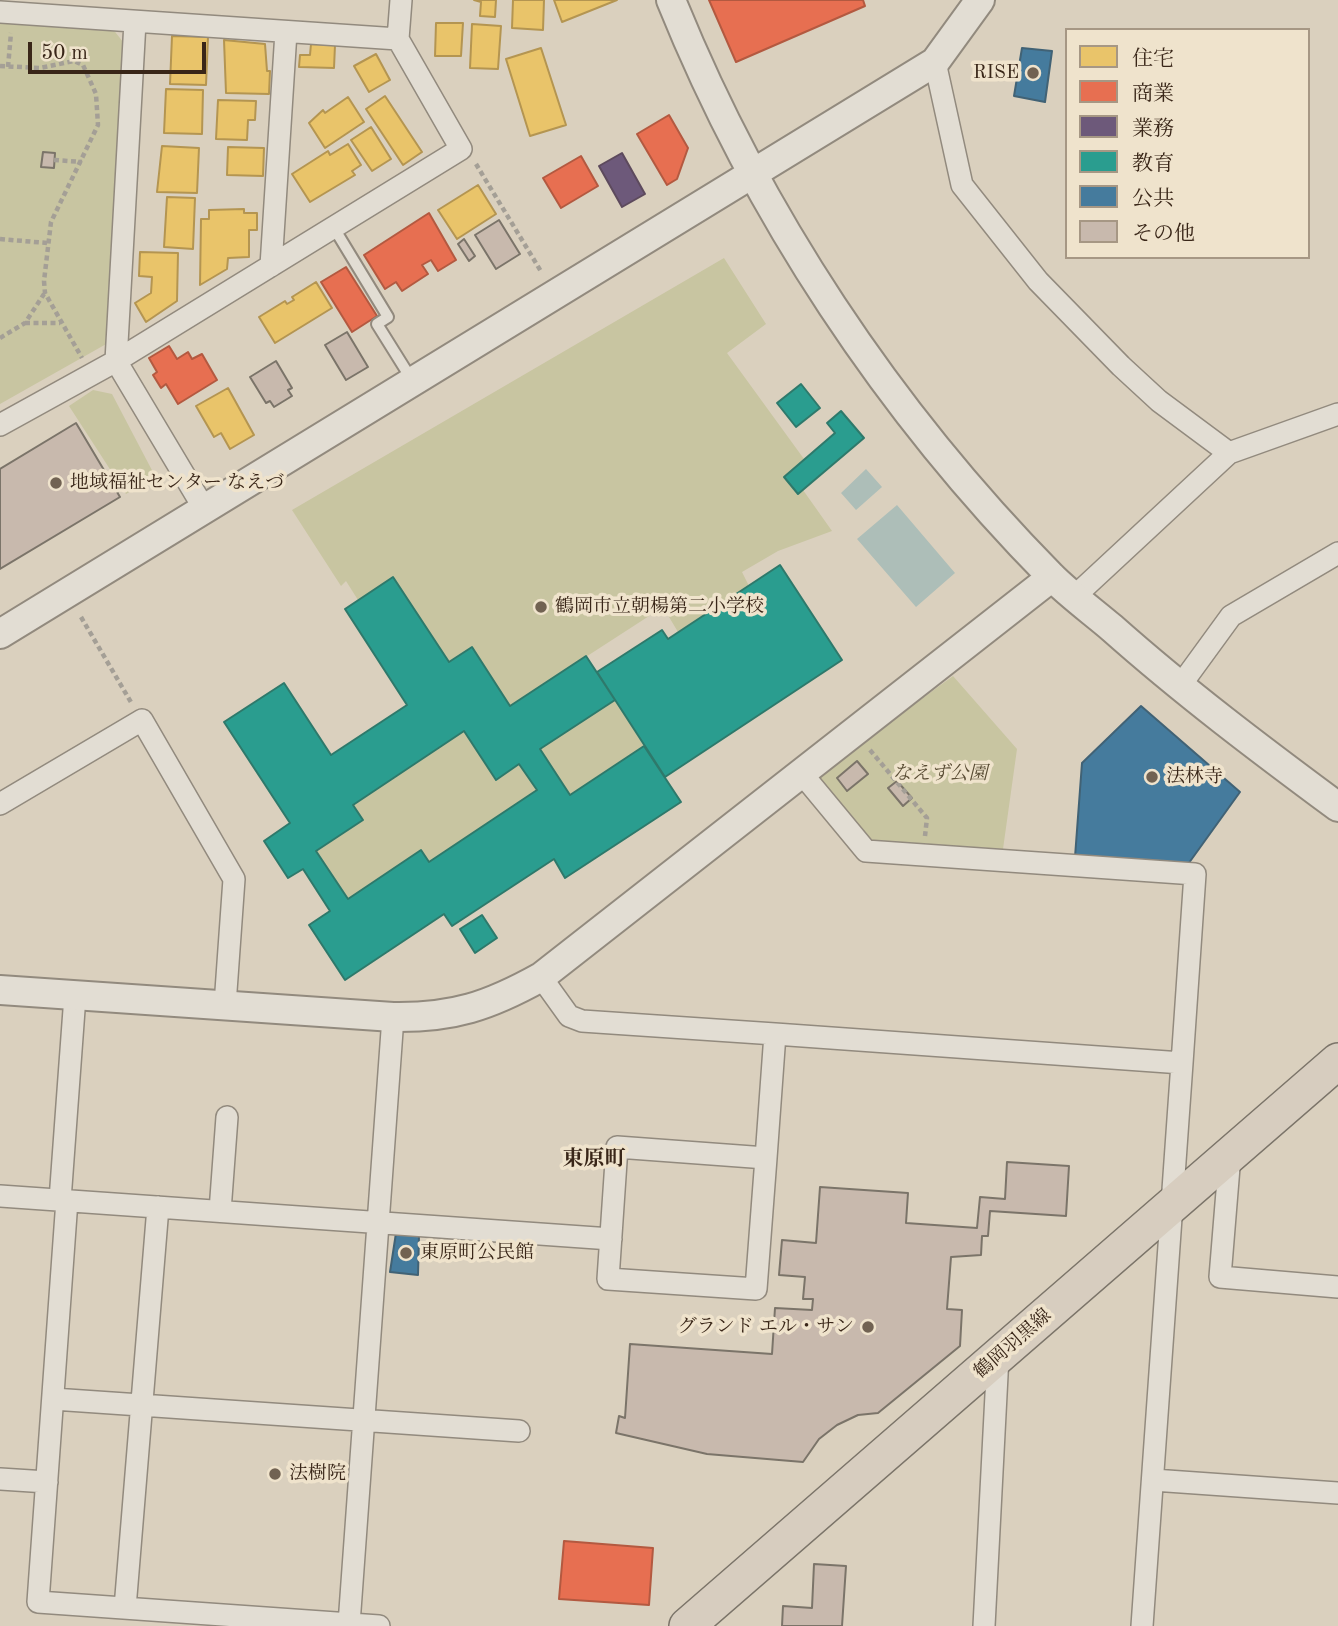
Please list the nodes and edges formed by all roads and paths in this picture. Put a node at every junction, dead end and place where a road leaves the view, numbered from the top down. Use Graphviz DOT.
graph roads {
  1 [pos="401,0"];
  2 [pos="671,0"];
  3 [pos="980,0"];
  4 [pos="6,16"];
  5 [pos="135,22"];
  6 [pos="286,32"];
  7 [pos="398,39"];
  8 [pos="935,62"];
  9 [pos="0,66"];
  10 [pos="8,67"];
  11 [pos="472,157"];
  12 [pos="54,159"];
  13 [pos="82,162"];
  14 [pos="752,175"];
  15 [pos="334,228"];
  16 [pos="0,239"];
  17 [pos="47,243"];
  18 [pos="271,266"];
  19 [pos="543,274"];
  20 [pos="45,293"];
  21 [pos="25,323"];
  22 [pos="61,323"];
  23 [pos="0,338"];
  24 [pos="83,359"];
  25 [pos="116,361"];
  26 [pos="413,383"];
  27 [pos="1338,414"];
  28 [pos="0,425"];
  29 [pos="1229,453"];
  30 [pos="205,510"];
  31 [pos="1338,553"];
  32 [pos="1052,577"];
  33 [pos="1075,596"];
  34 [pos="81,617"];
  35 [pos="0,634"];
  36 [pos="1180,687"];
  37 [pos="142,720"];
  38 [pos="865,744"];
  39 [pos="803,775"];
  40 [pos="0,804"];
  41 [pos="1338,807"];
  42 [pos="922,855"];
  43 [pos="541,977"];
  44 [pos="0,990"];
  45 [pos="75,996"];
  46 [pos="225,1005"];
  47 [pos="393,1017"];
  48 [pos="775,1034"];
  49 [pos="1338,1061"];
  50 [pos="1182,1063"];
  51 [pos="227,1117"];
  52 [pos="1230,1155"];
  53 [pos="766,1158"];
  54 [pos="0,1196"];
  55 [pos="64,1200"];
  56 [pos="1170,1206"];
  57 [pos="158,1207"];
  58 [pos="220,1211"];
  59 [pos="378,1222"];
  60 [pos="611,1238"];
  61 [pos="1338,1287"];
  62 [pos="998,1356"];
  63 [pos="53,1399"];
  64 [pos="142,1405"];
  65 [pos="364,1420"];
  66 [pos="519,1431"];
  67 [pos="0,1479"];
  68 [pos="1153,1480"];
  69 [pos="47,1482"];
  70 [pos="1338,1493"];
  71 [pos="125,1608"];
  72 [pos="698,1623"];
  73 [pos="349,1624"];
  74 [pos="379,1626"];
  75 [pos="984,1626"];
  76 [pos="1142,1626"];
  1 -- 7 [label="street"];
  2 -- 14 [label="street"];
  3 -- 8 [label="street"];
  4 -- 5 [label="street"];
  4 -- 10 [label="path"];
  5 -- 6 [label="street"];
  5 -- 25 [label="street"];
  6 -- 7 [label="street"];
  6 -- 18 [label="street"];
  7 -- 15 [label="street"];
  8 -- 14 [label="street"];
  8 -- 29 [label="street"];
  9 -- 10 [label="path"];
  10 -- 13 [label="path"];
  11 -- 19 [label="path"];
  12 -- 13 [label="path"];
  13 -- 17 [label="path"];
  14 -- 26 [label="street"];
  14 -- 32 [label="street"];
  15 -- 18 [label="street"];
  15 -- 26 [label="lane"];
  16 -- 17 [label="path"];
  17 -- 20 [label="path"];
  18 -- 25 [label="street"];
  20 -- 21 [label="path"];
  20 -- 22 [label="path"];
  21 -- 22 [label="path"];
  21 -- 23 [label="path"];
  22 -- 24 [label="path"];
  25 -- 28 [label="street"];
  25 -- 30 [label="street"];
  26 -- 30 [label="street"];
  27 -- 29 [label="street"];
  29 -- 33 [label="street"];
  30 -- 35 [label="street"];
  31 -- 36 [label="street"];
  32 -- 33 [label="street"];
  32 -- 39 [label="street"];
  33 -- 36 [label="street"];
  34 -- 37 [label="path"];
  36 -- 41 [label="street"];
  37 -- 40 [label="street"];
  37 -- 46 [label="street"];
  38 -- 42 [label="path"];
  39 -- 42 [label="street"];
  39 -- 43 [label="street"];
  42 -- 50 [label="street"];
  43 -- 47 [label="street"];
  43 -- 48 [label="street"];
  44 -- 45 [label="street"];
  45 -- 46 [label="street"];
  45 -- 55 [label="street"];
  46 -- 47 [label="street"];
  47 -- 59 [label="street"];
  48 -- 50 [label="street"];
  48 -- 53 [label="street"];
  49 -- 52 [label="main road, 鶴岡羽黒線"];
  50 -- 56 [label="street"];
  51 -- 58 [label="street"];
  52 -- 56 [label="main road, 鶴岡羽黒線"];
  52 -- 61 [label="street"];
  53 -- 60 [label="street"];
  53 -- 60 [label="street"];
  54 -- 55 [label="street"];
  55 -- 57 [label="street"];
  55 -- 63 [label="street"];
  56 -- 62 [label="main road, 鶴岡羽黒線"];
  56 -- 68 [label="street"];
  57 -- 58 [label="street"];
  57 -- 64 [label="street"];
  58 -- 59 [label="street"];
  59 -- 60 [label="street"];
  59 -- 65 [label="street"];
  62 -- 72 [label="main road, 鶴岡羽黒線"];
  62 -- 75 [label="street"];
  63 -- 64 [label="street"];
  63 -- 69 [label="street"];
  64 -- 65 [label="street"];
  64 -- 71 [label="street"];
  65 -- 66 [label="street"];
  65 -- 73 [label="street"];
  67 -- 69 [label="street"];
  68 -- 70 [label="street"];
  68 -- 76 [label="street"];
  69 -- 71 [label="street"];
  71 -- 73 [label="street"];
  73 -- 74 [label="street"];
}
